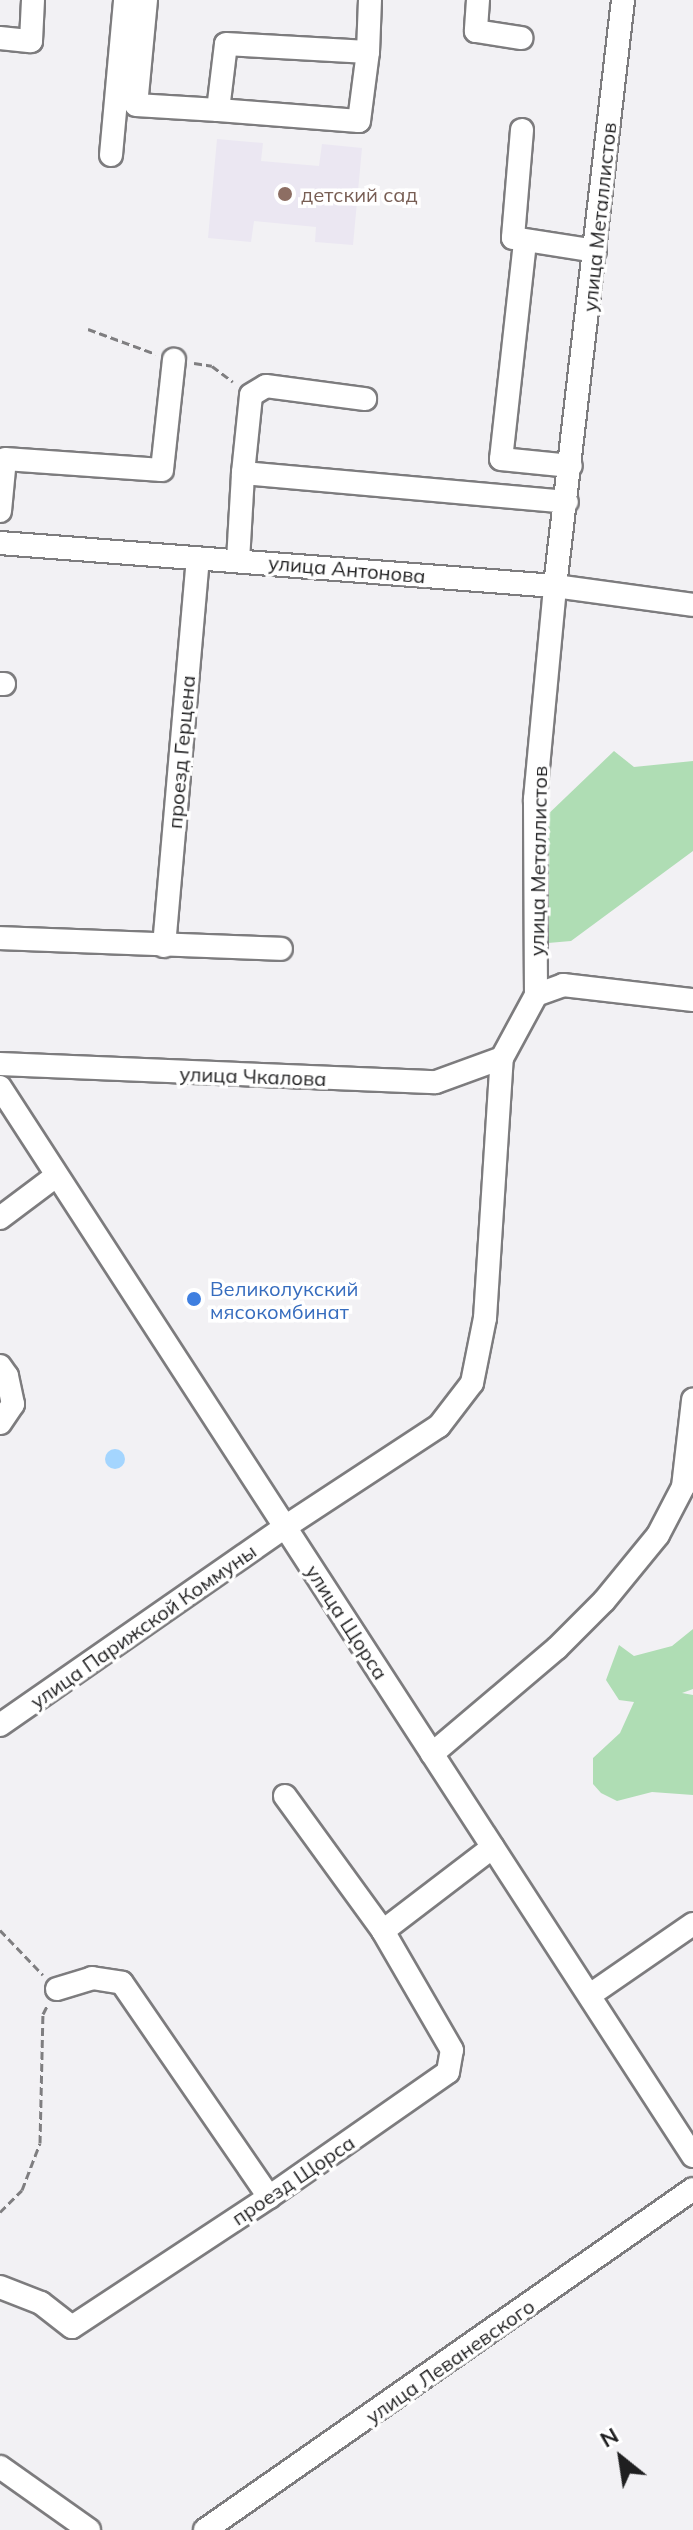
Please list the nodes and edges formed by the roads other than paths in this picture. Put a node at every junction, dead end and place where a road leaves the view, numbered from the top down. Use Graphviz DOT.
graph roads {
  1 [pos="33,0"];
  2 [pos="125,0"];
  3 [pos="146,0"];
  4 [pos="370,0"];
  5 [pos="478,0"];
  6 [pos="623,0"];
  7 [pos="0,38"];
  8 [pos="521,38"];
  9 [pos="368,52"];
  10 [pos="218,110"];
  11 [pos="522,130"];
  12 [pos="111,155"];
  13 [pos="525,242"];
  14 [pos="595,251"];
  15 [pos="174,360"];
  16 [pos="365,399"];
  17 [pos="2,459"];
  18 [pos="571,466"];
  19 [pos="243,473"];
  20 [pos="567,502"];
  21 [pos="0,511"];
  22 [pos="0,543"];
  23 [pos="198,558"];
  24 [pos="238,561"];
  25 [pos="555,586"];
  26 [pos="693,605"];
  27 [pos="0,938"];
  28 [pos="164,946"];
  29 [pos="281,949"];
  30 [pos="536,995"];
  31 [pos="693,1000"];
  32 [pos="502,1058"];
  33 [pos="0,1064"];
  34 [pos="0,1087"];
  35 [pos="56,1176"];
  36 [pos="0,1218"];
  37 [pos="0,1366"];
  38 [pos="693,1400"];
  39 [pos="0,1423"];
  40 [pos="285,1527"];
  41 [pos="0,1725"];
  42 [pos="432,1754"];
  43 [pos="285,1796"];
  44 [pos="493,1847"];
  45 [pos="693,1924"];
  46 [pos="383,1931"];
  47 [pos="57,1989"];
  48 [pos="590,1995"];
  49 [pos="693,2156"];
  50 [pos="693,2189"];
  51 [pos="269,2197"];
  52 [pos="0,2287"];
  53 [pos="0,2467"];
  54 [pos="89,2530"];
  55 [pos="205,2530"];
  1 -- 7 [label="street"];
  2 -- 12 [label="street"];
  3 -- 10 [label="street"];
  4 -- 9 [label="street"];
  5 -- 8 [label="street"];
  6 -- 14 [label="street, улица Металлистов"];
  9 -- 10 [label="street"];
  9 -- 10 [label="street"];
  11 -- 13 [label="street"];
  13 -- 14 [label="street"];
  13 -- 18 [label="street"];
  14 -- 18 [label="street, улица Металлистов"];
  15 -- 17 [label="street"];
  16 -- 19 [label="street"];
  17 -- 21 [label="street"];
  18 -- 20 [label="street, улица Металлистов"];
  19 -- 20 [label="street"];
  19 -- 24 [label="street"];
  20 -- 25 [label="street, улица Металлистов"];
  22 -- 23 [label="street, улица Антонова"];
  23 -- 24 [label="street, улица Антонова"];
  23 -- 28 [label="street, проезд Герцена"];
  24 -- 25 [label="street, улица Антонова"];
  25 -- 26 [label="street, улица Антонова"];
  25 -- 30 [label="street, улица Металлистов"];
  27 -- 28 [label="street"];
  28 -- 29 [label="street"];
  30 -- 31 [label="street"];
  30 -- 32 [label="street, улица Металлистов"];
  32 -- 33 [label="street, улица Чкалова"];
  32 -- 40 [label="street, улица Металлистов"];
  34 -- 35 [label="street, улица Щорса"];
  35 -- 36 [label="street"];
  35 -- 40 [label="street, улица Щорса"];
  37 -- 39 [label="street"];
  38 -- 42 [label="street"];
  40 -- 41 [label="street, улица Парижской Коммуны"];
  40 -- 42 [label="street, улица Щорса"];
  42 -- 44 [label="street, улица Щорса"];
  43 -- 46 [label="street, проезд Щорса"];
  44 -- 46 [label="street"];
  44 -- 48 [label="street, улица Щорса"];
  45 -- 48 [label="street"];
  46 -- 51 [label="street, проезд Щорса"];
  47 -- 51 [label="street"];
  48 -- 49 [label="street, улица Щорса"];
  50 -- 55 [label="street, улица Леваневского"];
  51 -- 52 [label="street, проезд Щорса"];
  53 -- 54 [label="street"];
}
